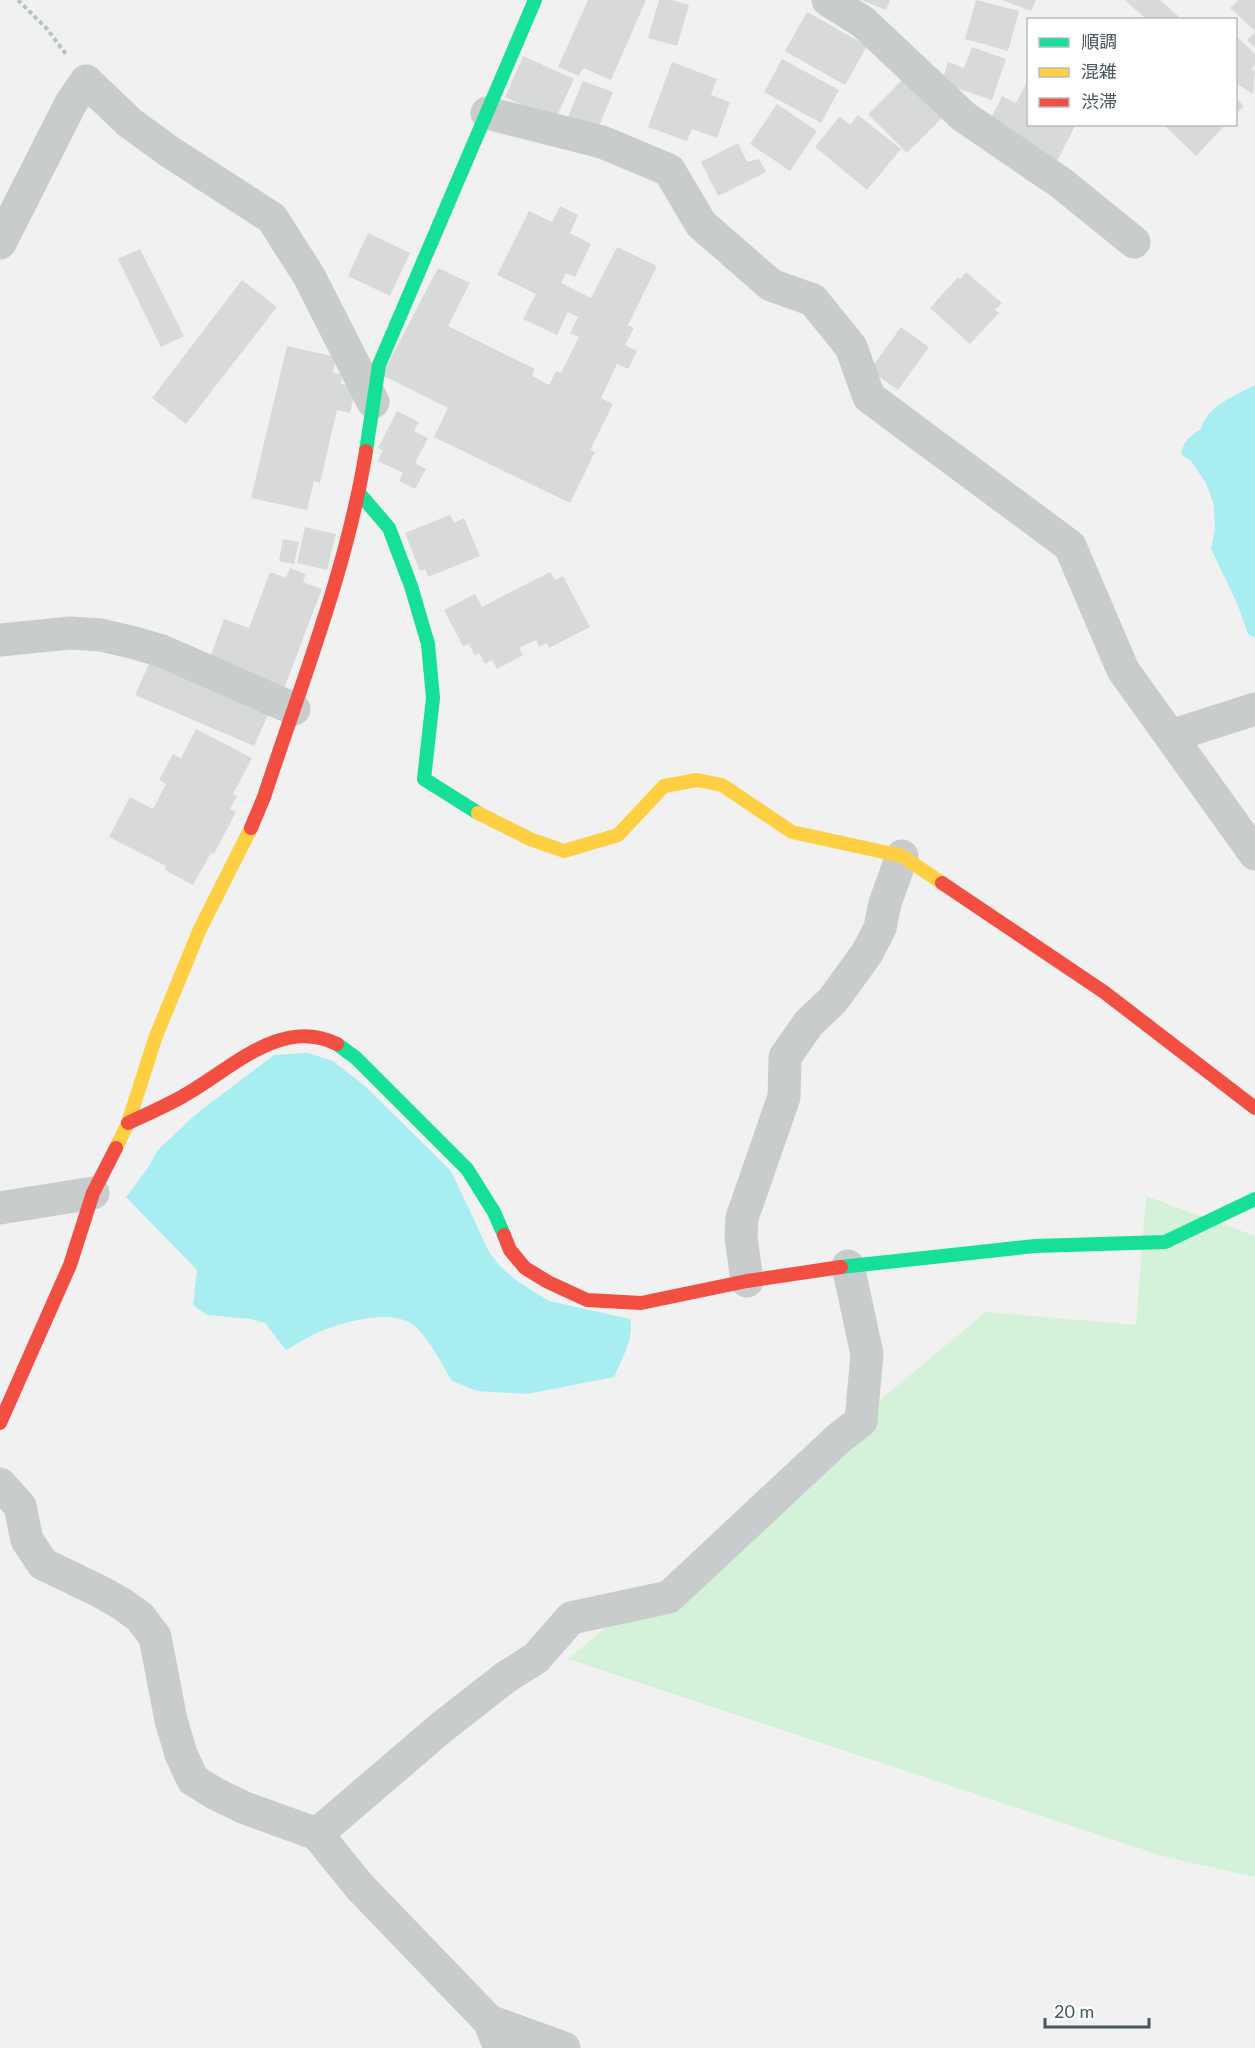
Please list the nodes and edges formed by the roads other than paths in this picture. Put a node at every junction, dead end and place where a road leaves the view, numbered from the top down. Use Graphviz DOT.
graph roads {
  1 [pos="535,0"];
  2 [pos="828,0"];
  3 [pos="487,113"];
  4 [pos="1134,242"];
  5 [pos="0,243"];
  6 [pos="373,402"];
  7 [pos="359,493"];
  8 [pos="0,640"];
  9 [pos="294,709"];
  10 [pos="1255,709"];
  11 [pos="1171,736"];
  12 [pos="1255,854"];
  13 [pos="902,856"];
  14 [pos="1255,1108"];
  15 [pos="128,1123"];
  16 [pos="93,1193"];
  17 [pos="1255,1199"];
  18 [pos="0,1208"];
  19 [pos="848,1266"];
  20 [pos="747,1281"];
  21 [pos="0,1423"];
  22 [pos="0,1485"];
  23 [pos="317,1834"];
  24 [pos="495,2035"];
  25 [pos="564,2048"];
  1 -- 3 [label="street"];
  2 -- 4 [label="street"];
  3 -- 6 [label="street"];
  3 -- 11 [label="street"];
  5 -- 6 [label="street"];
  6 -- 7 [label="street"];
  7 -- 9 [label="street"];
  7 -- 13 [label="street"];
  8 -- 9 [label="street"];
  9 -- 15 [label="street"];
  10 -- 11 [label="street"];
  11 -- 12 [label="street"];
  13 -- 14 [label="street"];
  13 -- 20 [label="street"];
  15 -- 16 [label="street"];
  15 -- 20 [label="street"];
  16 -- 18 [label="street"];
  16 -- 21 [label="street"];
  17 -- 19 [label="street"];
  19 -- 20 [label="street"];
  19 -- 23 [label="street"];
  22 -- 23 [label="street"];
  23 -- 24 [label="street"];
  24 -- 25 [label="street"];
}
